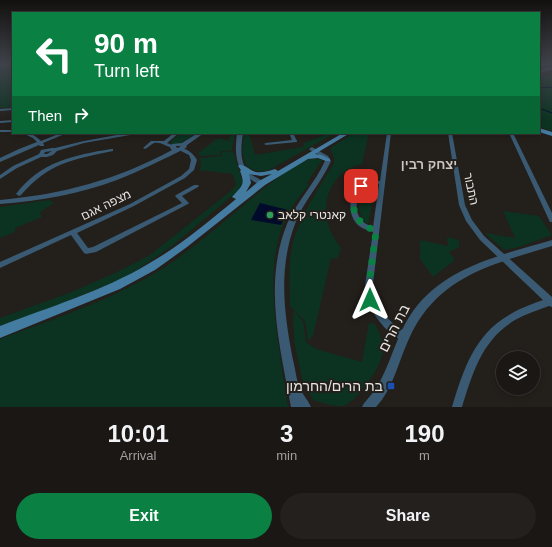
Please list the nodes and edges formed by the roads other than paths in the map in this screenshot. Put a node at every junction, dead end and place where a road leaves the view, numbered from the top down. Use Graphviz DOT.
graph roads {
  1 [pos="0,110"];
  2 [pos="12,110"];
  3 [pos="12,121"];
  4 [pos="0,122"];
  5 [pos="540,130"];
  6 [pos="0,131"];
  7 [pos="12,132"];
  8 [pos="27,134"];
  9 [pos="62,134"];
  10 [pos="130,134"];
  11 [pos="175,134"];
  12 [pos="199,134"];
  13 [pos="240,134"];
  14 [pos="292,134"];
  15 [pos="340,134"];
  16 [pos="345,134"];
  17 [pos="389,134"];
  18 [pos="450,134"];
  19 [pos="511,134"];
  20 [pos="552,134"];
  21 [pos="40,142"];
  22 [pos="165,142"];
  23 [pos="266,144"];
  24 [pos="326,145"];
  25 [pos="145,148"];
  26 [pos="178,148"];
  27 [pos="46,150"];
  28 [pos="55,150"];
  29 [pos="111,150"];
  30 [pos="314,150"];
  31 [pos="51,154"];
  32 [pos="41,155"];
  33 [pos="303,158"];
  34 [pos="327,158"];
  35 [pos="0,160"];
  36 [pos="60,162"];
  37 [pos="243,169"];
  38 [pos="274,171"];
  39 [pos="0,177"];
  40 [pos="260,182"];
  41 [pos="382,183"];
  42 [pos="196,186"];
  43 [pos="19,194"];
  44 [pos="236,197"];
  45 [pos="0,202"];
  46 [pos="552,220"];
  47 [pos="376,231"];
  48 [pos="73,233"];
  49 [pos="552,243"];
  50 [pos="505,258"];
  51 [pos="0,265"];
  52 [pos="127,280"];
  53 [pos="552,302"];
  54 [pos="0,332"];
  55 [pos="404,337"];
  56 [pos="293,386"];
  57 [pos="297,407"];
  58 [pos="305,407"];
  59 [pos="368,407"];
  60 [pos="457,407"];
  1 -- 2 [label="street"];
  3 -- 4 [label="street"];
  5 -- 20 [label="main road"];
  6 -- 7 [label="street"];
  8 -- 21 [label="street"];
  9 -- 21 [label="street"];
  10 -- 28 [label="street"];
  11 -- 22 [label="street"];
  12 -- 26 [label="street"];
  13 -- 37 [label="street"];
  14 -- 23 [label="street"];
  15 -- 30 [label="main road"];
  16 -- 24 [label="main road"];
  17 -- 41 [label="street"];
  18 -- 50 [label="street, התבור"];
  19 -- 46 [label="street"];
  21 -- 27 [label="street"];
  21 -- 35 [label="street"];
  22 -- 25 [label="street"];
  22 -- 26 [label="street"];
  24 -- 30 [label="main road"];
  24 -- 34 [label="main road"];
  26 -- 45 [label="street"];
  26 -- 48 [label="street, מצפה אגם"];
  27 -- 28 [label="street"];
  27 -- 32 [label="street"];
  28 -- 31 [label="street"];
  29 -- 36 [label="street"];
  30 -- 33 [label="main road"];
  30 -- 34 [label="street"];
  30 -- 38 [label="main road"];
  31 -- 32 [label="street"];
  31 -- 36 [label="street"];
  32 -- 39 [label="street"];
  33 -- 34 [label="main road"];
  33 -- 40 [label="main road"];
  34 -- 56 [label="street"];
  36 -- 43 [label="street"];
  37 -- 38 [label="main road"];
  37 -- 40 [label="street"];
  37 -- 44 [label="main road"];
  38 -- 40 [label="main road"];
  40 -- 44 [label="main road"];
  40 -- 52 [label="main road"];
  41 -- 47 [label="street"];
  41 -- 47 [label="street"];
  42 -- 48 [label="street"];
  44 -- 52 [label="main road"];
  47 -- 55 [label="street"];
  48 -- 51 [label="street, מצפה אגם"];
  49 -- 50 [label="street, בת הרים"];
  50 -- 53 [label="street, התבור"];
  50 -- 55 [label="street, בת הרים"];
  52 -- 54 [label="main road"];
  53 -- 60 [label="street"];
  55 -- 59 [label="street, בת הרים"];
  56 -- 57 [label="street"];
  56 -- 58 [label="street"];
}
